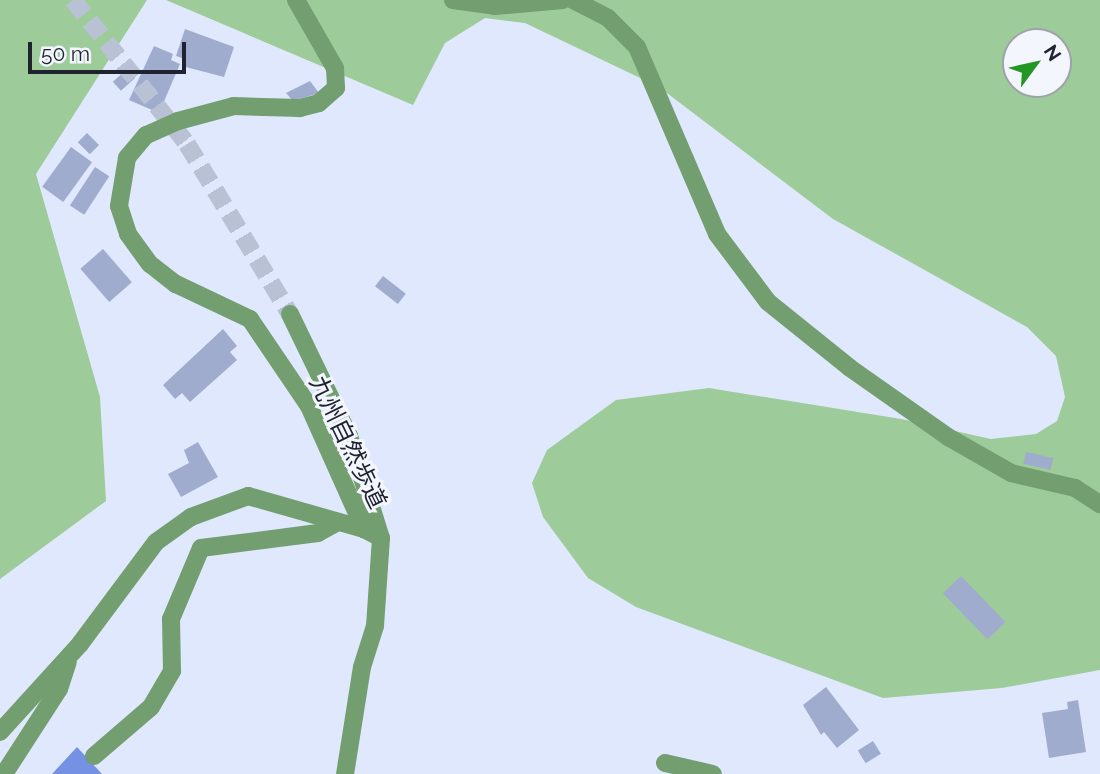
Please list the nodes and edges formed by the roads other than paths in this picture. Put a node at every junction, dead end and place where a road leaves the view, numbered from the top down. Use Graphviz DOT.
graph roads {
  1 [pos="296,0"];
  2 [pos="453,0"];
  3 [pos="563,0"];
  4 [pos="573,0"];
  5 [pos="290,314"];
  6 [pos="1100,504"];
  7 [pos="338,522"];
  8 [pos="364,529"];
  9 [pos="381,538"];
  10 [pos="71,655"];
  11 [pos="0,732"];
  12 [pos="94,756"];
  13 [pos="666,763"];
  14 [pos="4,774"];
  15 [pos="345,774"];
  16 [pos="713,774"];
  1 -- 8 [label="street, 九州自然歩道"];
  2 -- 3 [label="street"];
  4 -- 6 [label="street"];
  5 -- 9 [label="street"];
  7 -- 8 [label="street"];
  7 -- 10 [label="street"];
  7 -- 12 [label="street"];
  8 -- 9 [label="street"];
  9 -- 15 [label="street"];
  10 -- 11 [label="street"];
  10 -- 14 [label="street"];
  13 -- 16 [label="street"];
}
